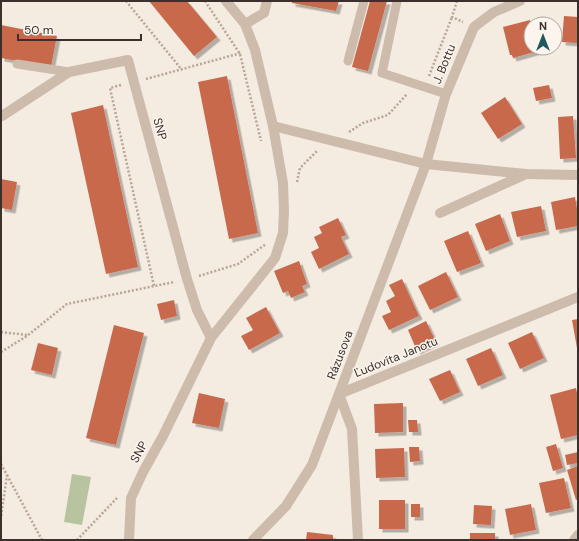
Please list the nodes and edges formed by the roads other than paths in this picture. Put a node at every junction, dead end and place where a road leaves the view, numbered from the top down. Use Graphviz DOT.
graph roads {
  1 [pos="226,1"];
  2 [pos="267,1"];
  3 [pos="364,1"];
  4 [pos="397,1"];
  5 [pos="520,1"];
  6 [pos="245,24"];
  7 [pos="348,61"];
  8 [pos="17,64"];
  9 [pos="69,72"];
  10 [pos="446,94"];
  11 [pos="2,116"];
  12 [pos="273,126"];
  13 [pos="426,164"];
  14 [pos="526,174"];
  15 [pos="578,175"];
  16 [pos="440,213"];
  17 [pos="578,297"];
  18 [pos="212,338"];
  19 [pos="339,394"];
  20 [pos="578,535"];
  21 [pos="129,540"];
  22 [pos="253,540"];
  23 [pos="358,540"];
  24 [pos="574,540"];
  1 -- 6 [label="street, SNP"];
  2 -- 6 [label="street"];
  3 -- 7 [label="lane"];
  4 -- 10 [label="lane"];
  5 -- 10 [label="street, J. Bottu"];
  6 -- 12 [label="street, SNP"];
  8 -- 9 [label="lane"];
  9 -- 11 [label="street, SNP"];
  9 -- 18 [label="street, SNP"];
  10 -- 13 [label="street, J. Bottu"];
  12 -- 13 [label="street"];
  12 -- 18 [label="street, SNP"];
  13 -- 14 [label="street"];
  13 -- 19 [label="street, Rázusova"];
  14 -- 15 [label="street"];
  14 -- 16 [label="street"];
  17 -- 19 [label="street, Ľudovíta Janotu"];
  18 -- 21 [label="street, SNP"];
  19 -- 22 [label="street, Rázusova"];
  19 -- 23 [label="street"];
  20 -- 24 [label="street"];
}
